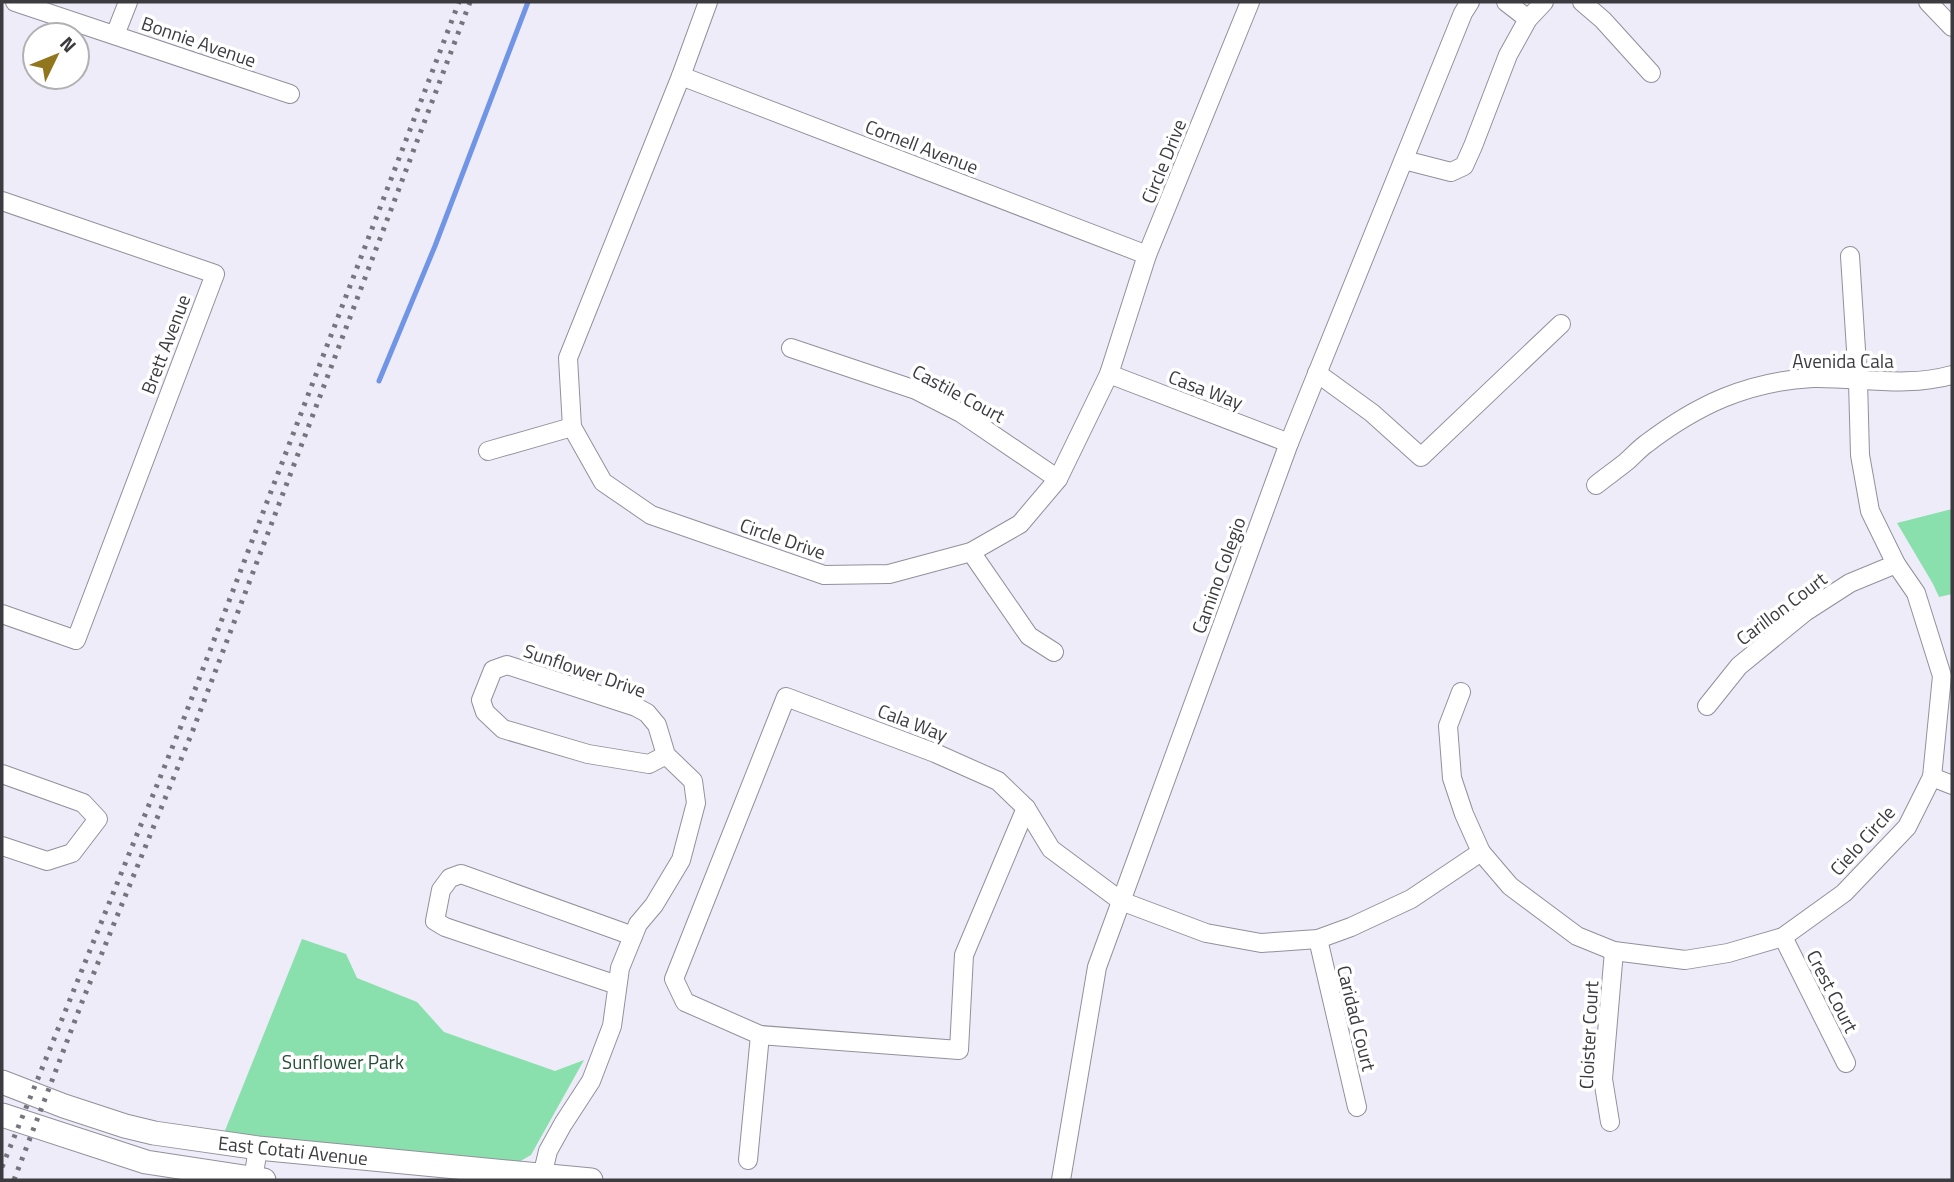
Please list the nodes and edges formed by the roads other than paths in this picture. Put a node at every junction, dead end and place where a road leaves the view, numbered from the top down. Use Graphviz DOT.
graph roads {
  1 [pos="15,2"];
  2 [pos="128,2"];
  3 [pos="708,2"];
  4 [pos="1250,2"];
  5 [pos="1470,2"];
  6 [pos="1506,2"];
  7 [pos="1544,2"];
  8 [pos="1582,2"];
  9 [pos="1928,2"];
  10 [pos="1528,19"];
  11 [pos="1952,27"];
  12 [pos="115,35"];
  13 [pos="1651,72"];
  14 [pos="681,76"];
  15 [pos="290,94"];
  16 [pos="1404,160"];
  17 [pos="2,201"];
  18 [pos="1147,255"];
  19 [pos="1850,256"];
  20 [pos="1561,324"];
  21 [pos="791,348"];
  22 [pos="1317,373"];
  23 [pos="1109,374"];
  24 [pos="1952,375"];
  25 [pos="1858,381"];
  26 [pos="572,427"];
  27 [pos="1289,443"];
  28 [pos="488,451"];
  29 [pos="1058,478"];
  30 [pos="1596,485"];
  31 [pos="971,552"];
  32 [pos="1896,564"];
  33 [pos="2,614"];
  34 [pos="1054,652"];
  35 [pos="1461,692"];
  36 [pos="1707,706"];
  37 [pos="666,755"];
  38 [pos="2,774"];
  39 [pos="1932,777"];
  40 [pos="1952,785"];
  41 [pos="1026,808"];
  42 [pos="2,846"];
  43 [pos="1481,852"];
  44 [pos="1121,901"];
  45 [pos="633,936"];
  46 [pos="1783,937"];
  47 [pos="1318,939"];
  48 [pos="1614,951"];
  49 [pos="617,985"];
  50 [pos="760,1035"];
  51 [pos="1846,1063"];
  52 [pos="2,1082"];
  53 [pos="1357,1107"];
  54 [pos="2,1115"];
  55 [pos="1610,1122"];
  56 [pos="258,1148"];
  57 [pos="748,1160"];
  58 [pos="541,1178"];
  59 [pos="253,1180"];
  60 [pos="264,1180"];
  61 [pos="591,1180"];
  62 [pos="1062,1180"];
  1 -- 12 [label="street, Bonnie Avenue"];
  2 -- 12 [label="street"];
  3 -- 14 [label="street, Circle Drive"];
  4 -- 18 [label="street, Circle Drive"];
  5 -- 16 [label="street, Camino Colegio"];
  6 -- 10 [label="street"];
  7 -- 10 [label="street"];
  8 -- 13 [label="street"];
  9 -- 11 [label="street"];
  10 -- 16 [label="street"];
  12 -- 15 [label="street, Bonnie Avenue"];
  14 -- 18 [label="street, Cornell Avenue"];
  14 -- 26 [label="street, Circle Drive"];
  16 -- 22 [label="street, Camino Colegio"];
  17 -- 33 [label="street, Brett Avenue"];
  18 -- 23 [label="street, Circle Drive"];
  19 -- 25 [label="street, Cielo Circle"];
  20 -- 22 [label="street"];
  21 -- 29 [label="street, Castile Court"];
  22 -- 27 [label="street, Camino Colegio"];
  23 -- 27 [label="street, Casa Way"];
  23 -- 29 [label="street, Circle Drive"];
  24 -- 25 [label="street, Avenida Cala"];
  25 -- 30 [label="street, Avenida Cala"];
  25 -- 32 [label="street, Cielo Circle"];
  26 -- 28 [label="street"];
  26 -- 31 [label="street, Circle Drive"];
  27 -- 44 [label="street, Camino Colegio"];
  29 -- 31 [label="street, Circle Drive"];
  31 -- 34 [label="street"];
  32 -- 36 [label="street, Carillon Court"];
  32 -- 39 [label="street, Cielo Circle"];
  35 -- 43 [label="street, Cielo Circle"];
  37 -- 37 [label="street, Sunflower Drive"];
  37 -- 45 [label="street, Sunflower Drive"];
  38 -- 42 [label="street"];
  39 -- 40 [label="street"];
  39 -- 46 [label="street, Cielo Circle"];
  41 -- 44 [label="street, Cala Way"];
  41 -- 50 [label="street"];
  41 -- 50 [label="street, Cala Way"];
  43 -- 47 [label="street, Cala Way"];
  43 -- 48 [label="street, Cielo Circle"];
  44 -- 47 [label="street, Cala Way"];
  44 -- 62 [label="street, Camino Colegio"];
  45 -- 49 [label="street, Sunflower Drive"];
  45 -- 49 [label="street"];
  46 -- 48 [label="street, Cielo Circle"];
  46 -- 51 [label="street, Crest Court"];
  47 -- 53 [label="street, Caridad Court"];
  48 -- 55 [label="street, Cloister Court"];
  49 -- 58 [label="street, Sunflower Drive"];
  50 -- 57 [label="street"];
  52 -- 56 [label="main road, East Cotati Avenue"];
  54 -- 59 [label="main road, East Cotati Avenue"];
  56 -- 58 [label="main road, East Cotati Avenue"];
  56 -- 59 [label="street"];
  58 -- 61 [label="main road, East Cotati Avenue"];
  59 -- 60 [label="main road, East Cotati Avenue"];
}
